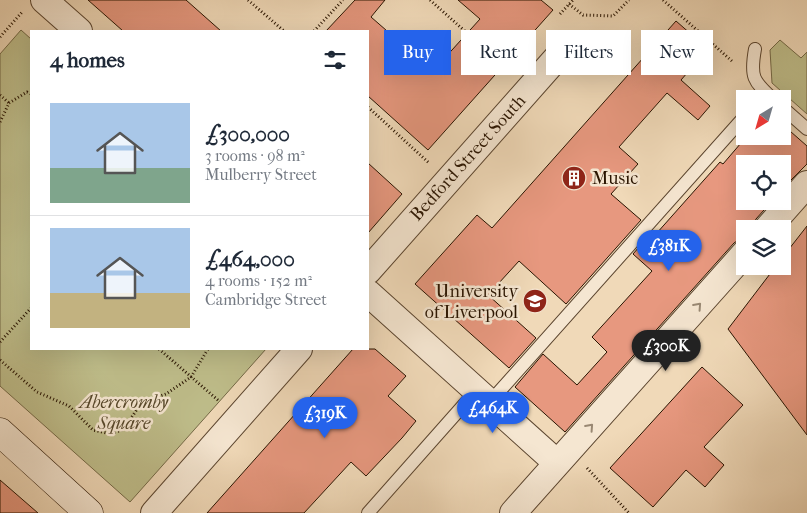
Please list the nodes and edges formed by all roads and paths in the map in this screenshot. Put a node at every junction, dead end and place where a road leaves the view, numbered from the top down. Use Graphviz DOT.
graph roads {
  1 [pos="248,0"];
  2 [pos="343,0"];
  3 [pos="430,0"];
  4 [pos="573,0"];
  5 [pos="630,0"];
  6 [pos="663,0"];
  7 [pos="35,4"];
  8 [pos="570,4"];
  9 [pos="560,14"];
  10 [pos="77,30"];
  11 [pos="283,30"];
  12 [pos="315,30"];
  13 [pos="465,30"];
  14 [pos="0,37"];
  15 [pos="755,49"];
  16 [pos="546,70"];
  17 [pos="754,81"];
  18 [pos="761,90"];
  19 [pos="30,94"];
  20 [pos="0,95"];
  21 [pos="9,104"];
  22 [pos="369,108"];
  23 [pos="791,115"];
  24 [pos="0,122"];
  25 [pos="736,126"];
  26 [pos="807,129"];
  27 [pos="448,180"];
  28 [pos="807,184"];
  29 [pos="775,220"];
  30 [pos="736,263"];
  31 [pos="369,270"];
  32 [pos="369,294"];
  33 [pos="30,309"];
  34 [pos="0,342"];
  35 [pos="160,350"];
  36 [pos="207,350"];
  37 [pos="298,350"];
  38 [pos="0,360"];
  39 [pos="191,378"];
  40 [pos="482,397"];
  41 [pos="239,418"];
  42 [pos="0,432"];
  43 [pos="562,457"];
  44 [pos="89,513"];
  45 [pos="154,513"];
  46 [pos="368,513"];
  47 [pos="512,513"];
  48 [pos="629,513"];
  1 -- 11 [label="path"];
  2 -- 12 [label="path"];
  3 -- 13 [label="path"];
  4 -- 8 [label="path"];
  5 -- 8 [label="path"];
  6 -- 17 [label="path"];
  7 -- 10 [label="street"];
  7 -- 14 [label="path"];
  8 -- 9 [label="path"];
  15 -- 17 [label="lane"];
  16 -- 27 [label="street, Bedford Street South"];
  17 -- 18 [label="lane"];
  19 -- 21 [label="path"];
  20 -- 21 [label="path"];
  21 -- 24 [label="path"];
  22 -- 27 [label="path"];
  23 -- 26 [label="lane"];
  25 -- 40 [label="lane"];
  27 -- 31 [label="street, Bedford Street South"];
  28 -- 29 [label="street"];
  43 -- 30 [label="street, one-way"];
  32 -- 40 [label="street"];
  33 -- 34 [label="path"];
  35 -- 39 [label="path"];
  36 -- 39 [label="path"];
  37 -- 41 [label="street"];
  38 -- 39 [label="path"];
  39 -- 41 [label="path"];
  40 -- 43 [label="street"];
  40 -- 46 [label="lane"];
  41 -- 45 [label="street"];
  42 -- 44 [label="street"];
  43 -- 47 [label="street"];
  43 -- 48 [label="path"];
}
